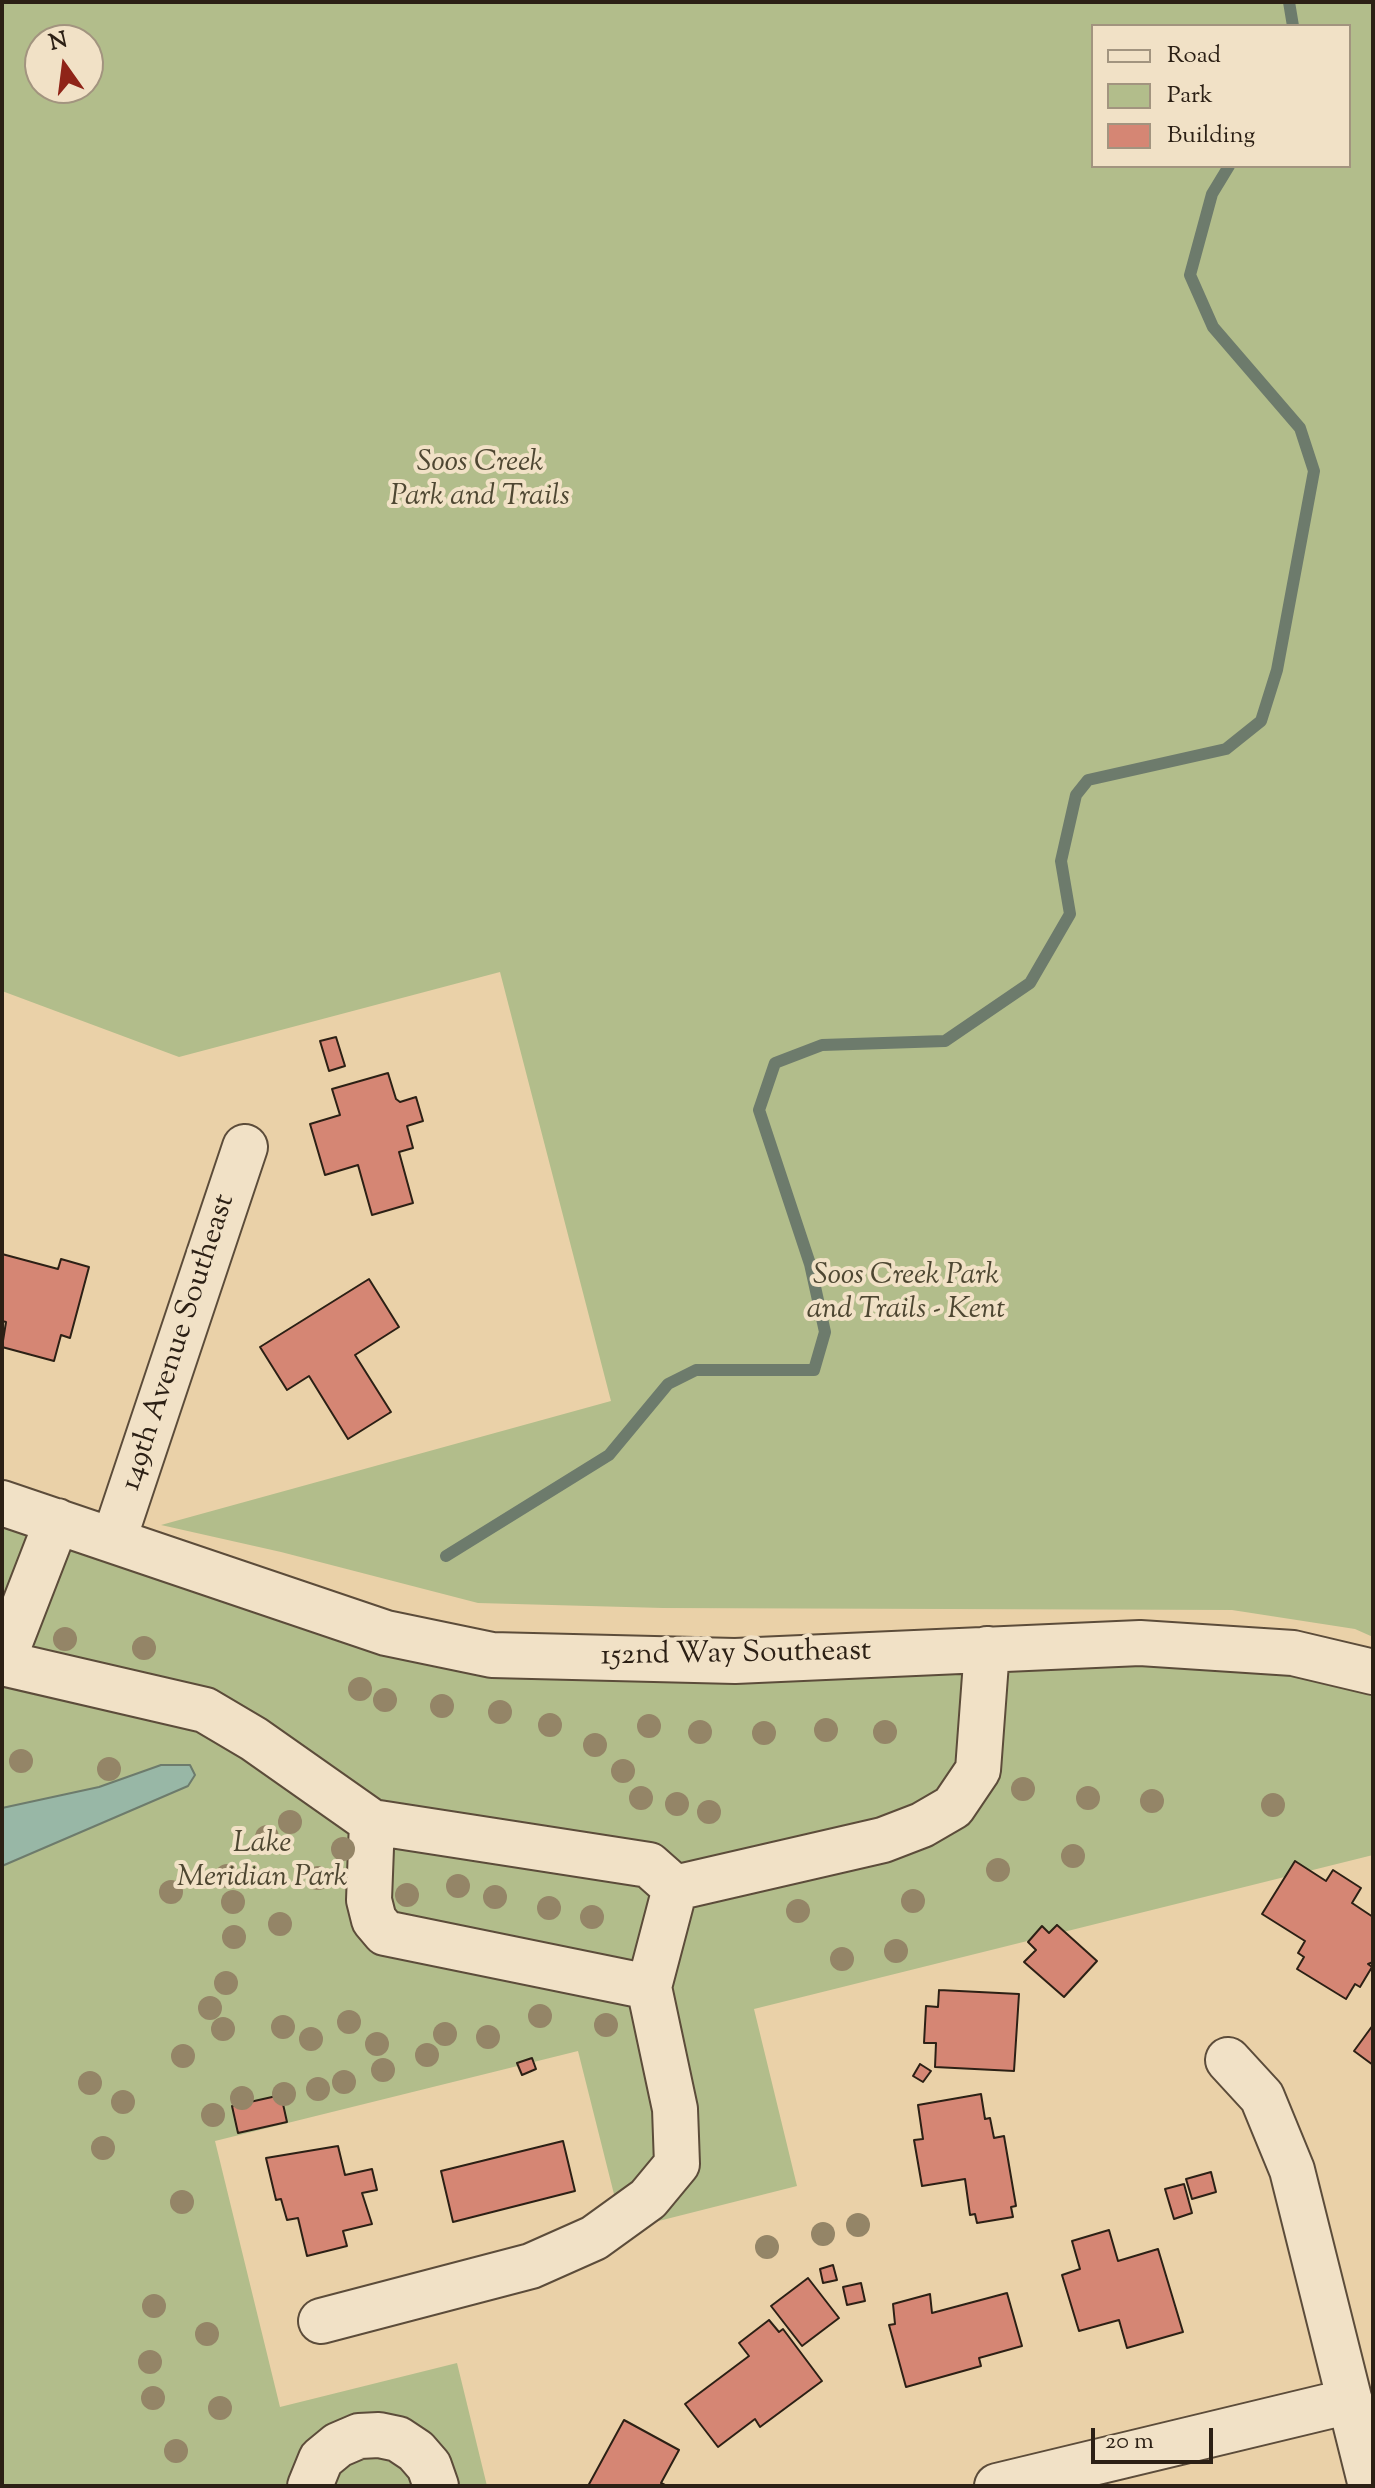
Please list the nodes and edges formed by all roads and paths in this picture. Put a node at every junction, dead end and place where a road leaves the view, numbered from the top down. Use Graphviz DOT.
graph roads {
  1 [pos="245,1147"];
  2 [pos="2,1503"];
  3 [pos="57,1521"];
  4 [pos="114,1539"];
  5 [pos="987,1649"];
  6 [pos="2,1663"];
  7 [pos="1373,1672"];
  8 [pos="372,1822"];
  9 [pos="675,1888"];
  10 [pos="649,1987"];
  11 [pos="1228,2060"];
  12 [pos="321,2321"];
  13 [pos="1350,2401"];
  14 [pos="310,2486"];
  15 [pos="436,2486"];
  16 [pos="997,2486"];
  17 [pos="1371,2486"];
  1 -- 4 [label="street, 149th Avenue Southeast"];
  2 -- 3 [label="street, 152nd Way Southeast"];
  3 -- 4 [label="street, 152nd Way Southeast"];
  3 -- 6 [label="street"];
  4 -- 5 [label="street, 152nd Way Southeast"];
  5 -- 7 [label="street, 152nd Way Southeast"];
  5 -- 9 [label="street"];
  6 -- 8 [label="street"];
  8 -- 9 [label="street"];
  8 -- 10 [label="street"];
  9 -- 10 [label="street"];
  10 -- 12 [label="street"];
  11 -- 13 [label="street"];
  13 -- 16 [label="street"];
  13 -- 17 [label="street"];
  14 -- 15 [label="street"];
}
